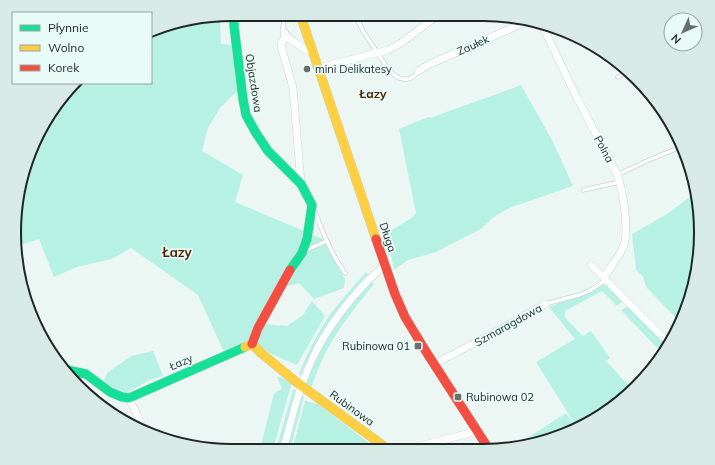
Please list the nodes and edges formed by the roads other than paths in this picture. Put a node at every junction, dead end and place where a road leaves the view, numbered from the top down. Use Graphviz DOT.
graph roads {
  1 [pos="234,21"];
  2 [pos="284,21"];
  3 [pos="302,21"];
  4 [pos="358,21"];
  5 [pos="430,21"];
  6 [pos="520,24"];
  7 [pos="283,28"];
  8 [pos="545,30"];
  9 [pos="283,39"];
  10 [pos="293,41"];
  11 [pos="313,51"];
  12 [pos="378,52"];
  13 [pos="318,68"];
  14 [pos="418,71"];
  15 [pos="623,74"];
  16 [pos="618,77"];
  17 [pos="677,149"];
  18 [pos="619,178"];
  19 [pos="301,184"];
  20 [pos="583,190"];
  21 [pos="312,205"];
  22 [pos="327,241"];
  23 [pos="303,252"];
  24 [pos="591,265"];
  25 [pos="385,266"];
  26 [pos="345,273"];
  27 [pos="605,278"];
  28 [pos="544,304"];
  29 [pos="665,339"];
  30 [pos="252,344"];
  31 [pos="434,364"];
  32 [pos="72,371"];
  33 [pos="301,386"];
  34 [pos="129,398"];
  35 [pos="141,423"];
  36 [pos="478,431"];
  37 [pos="285,444"];
  38 [pos="381,444"];
  39 [pos="427,444"];
  40 [pos="486,444"];
  1 -- 19 [label="street, Objazdowa"];
  2 -- 7 [label="lane"];
  3 -- 11 [label="street, Długa"];
  4 -- 12 [label="lane"];
  5 -- 12 [label="street"];
  6 -- 14 [label="street, Zaułek"];
  7 -- 9 [label="lane"];
  7 -- 10 [label="lane"];
  8 -- 18 [label="street, Polna"];
  9 -- 10 [label="street"];
  9 -- 19 [label="street, Objazdowa"];
  10 -- 11 [label="street"];
  11 -- 13 [label="street, Długa"];
  12 -- 13 [label="street"];
  12 -- 14 [label="lane"];
  13 -- 25 [label="street, Długa"];
  15 -- 16 [label="lane"];
  17 -- 18 [label="lane"];
  18 -- 20 [label="lane"];
  18 -- 27 [label="street, Polna"];
  19 -- 21 [label="street, Objazdowa"];
  21 -- 22 [label="lane, Objazdowa"];
  21 -- 23 [label="street"];
  22 -- 23 [label="lane"];
  22 -- 26 [label="lane, Objazdowa"];
  23 -- 30 [label="street"];
  24 -- 27 [label="street"];
  25 -- 31 [label="street, Długa"];
  25 -- 33 [label="street"];
  27 -- 28 [label="lane, Szmaragdowa"];
  27 -- 29 [label="street"];
  28 -- 31 [label="street, Szmaragdowa"];
  30 -- 33 [label="street, Rubinowa"];
  30 -- 34 [label="street, Łazy"];
  31 -- 36 [label="street, Długa"];
  32 -- 34 [label="street"];
  33 -- 37 [label="street"];
  33 -- 38 [label="street, Rubinowa"];
  34 -- 35 [label="street"];
  36 -- 39 [label="street"];
  36 -- 40 [label="street, Długa"];
}
